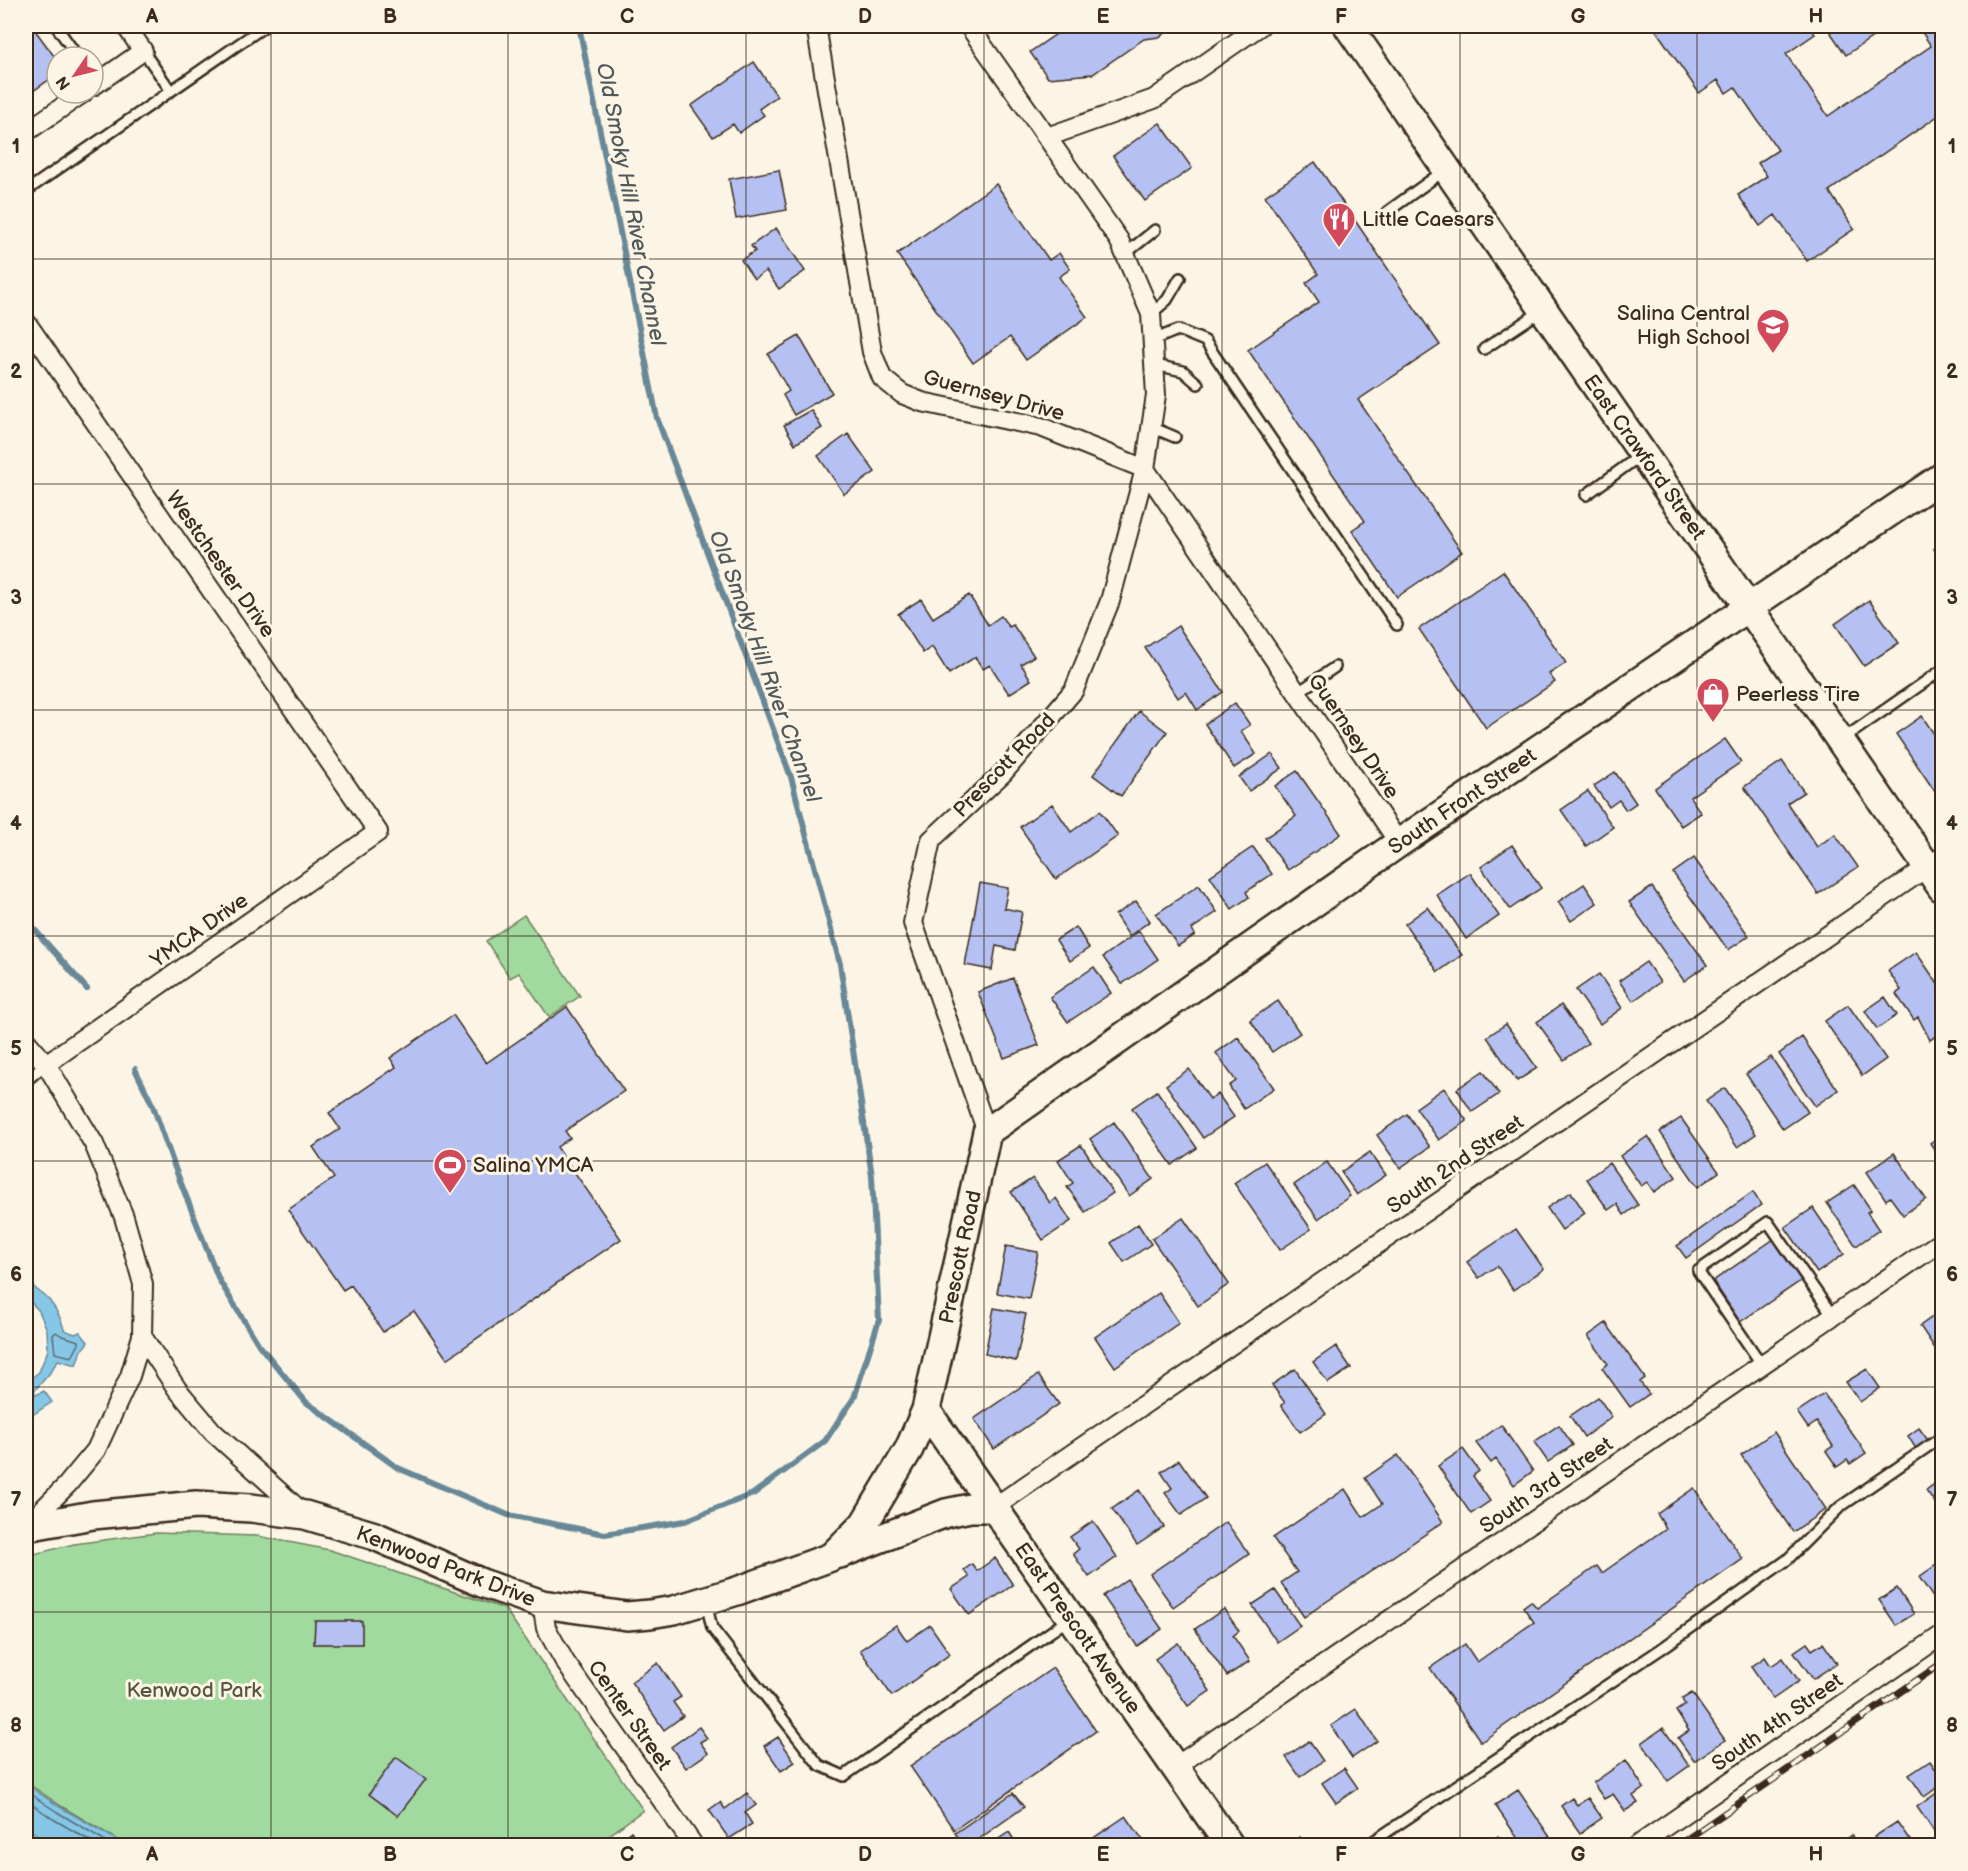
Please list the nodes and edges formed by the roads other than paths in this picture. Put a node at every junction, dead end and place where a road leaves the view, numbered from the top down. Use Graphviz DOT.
graph roads {
  1 [pos="56,26"];
  2 [pos="126,26"];
  3 [pos="265,26"];
  4 [pos="816,26"];
  5 [pos="1260,26"];
  6 [pos="1348,26"];
  7 [pos="974,28"];
  8 [pos="69,45"];
  9 [pos="143,51"];
  10 [pos="105,76"];
  11 [pos="171,91"];
  12 [pos="63,105"];
  13 [pos="26,132"];
  14 [pos="1047,137"];
  15 [pos="1447,168"];
  16 [pos="26,191"];
  17 [pos="1387,212"];
  18 [pos="1155,230"];
  19 [pos="1125,254"];
  20 [pos="1180,278"];
  21 [pos="1544,309"];
  22 [pos="1151,314"];
  23 [pos="26,322"];
  24 [pos="1153,340"];
  25 [pos="1484,350"];
  26 [pos="1155,365"];
  27 [pos="1198,384"];
  28 [pos="1151,427"];
  29 [pos="1175,437"];
  30 [pos="1643,453"];
  31 [pos="1145,469"];
  32 [pos="1942,477"];
  33 [pos="1586,495"];
  34 [pos="1749,608"];
  35 [pos="1397,625"];
  36 [pos="1335,668"];
  37 [pos="1942,670"];
  38 [pos="1297,693"];
  39 [pos="1841,741"];
  40 [pos="378,832"];
  41 [pos="1399,843"];
  42 [pos="1938,871"];
  43 [pos="26,1041"];
  44 [pos="46,1064"];
  45 [pos="26,1081"];
  46 [pos="987,1132"];
  47 [pos="1942,1241"];
  48 [pos="1833,1316"];
  49 [pos="142,1336"];
  50 [pos="1762,1365"];
  51 [pos="926,1410"];
  52 [pos="1942,1437"];
  53 [pos="993,1508"];
  54 [pos="305,1515"];
  55 [pos="26,1526"];
  56 [pos="831,1557"];
  57 [pos="705,1600"];
  58 [pos="542,1604"];
  59 [pos="1071,1618"];
  60 [pos="1942,1635"];
  61 [pos="1175,1767"];
  62 [pos="694,1845"];
  63 [pos="1230,1845"];
  64 [pos="1366,1845"];
  65 [pos="1637,1845"];
  1 -- 8 [label="lane"];
  2 -- 9 [label="street"];
  3 -- 11 [label="lane"];
  4 -- 31 [label="street, Guernsey Drive"];
  5 -- 14 [label="street"];
  6 -- 15 [label="street, East Crawford Street"];
  7 -- 14 [label="street, Prescott Road"];
  9 -- 10 [label="street"];
  9 -- 11 [label="lane"];
  11 -- 16 [label="lane"];
  12 -- 13 [label="street"];
  14 -- 19 [label="street, Prescott Road"];
  15 -- 17 [label="lane"];
  15 -- 21 [label="street, East Crawford Street"];
  18 -- 19 [label="lane"];
  19 -- 22 [label="street, Prescott Road"];
  20 -- 22 [label="lane"];
  21 -- 25 [label="lane"];
  21 -- 30 [label="street, East Crawford Street"];
  22 -- 24 [label="street, Prescott Road"];
  23 -- 40 [label="street, Westchester Drive"];
  24 -- 26 [label="street, Prescott Road"];
  24 -- 35 [label="lane"];
  26 -- 27 [label="lane"];
  26 -- 28 [label="street, Prescott Road"];
  28 -- 29 [label="lane"];
  28 -- 31 [label="street, Prescott Road"];
  30 -- 33 [label="lane"];
  30 -- 34 [label="street, East Crawford Street"];
  31 -- 38 [label="street, Guernsey Drive"];
  31 -- 46 [label="street, Prescott Road"];
  32 -- 34 [label="street, South Front Street"];
  34 -- 39 [label="street, East Crawford Street"];
  34 -- 41 [label="street, South Front Street"];
  36 -- 38 [label="lane"];
  37 -- 39 [label="lane"];
  38 -- 41 [label="street, Guernsey Drive"];
  39 -- 42 [label="street, East Crawford Street"];
  40 -- 44 [label="street, YMCA Drive"];
  41 -- 46 [label="street, South Front Street"];
  42 -- 53 [label="street, South 2nd Street"];
  43 -- 44 [label="street"];
  44 -- 45 [label="lane"];
  44 -- 49 [label="street"];
  46 -- 51 [label="street, Prescott Road"];
  47 -- 48 [label="street, South 3rd Street"];
  48 -- 50 [label="street, South 3rd Street"];
  48 -- 50 [label="lane"];
  49 -- 54 [label="street"];
  49 -- 55 [label="street"];
  50 -- 61 [label="street, South 3rd Street"];
  51 -- 53 [label="street, East Prescott Avenue"];
  51 -- 56 [label="street, Kenwood Park Drive"];
  52 -- 64 [label="lane"];
  53 -- 56 [label="street, Kenwood Park Drive"];
  53 -- 59 [label="street, East Prescott Avenue"];
  54 -- 55 [label="street, Kenwood Park Drive"];
  54 -- 58 [label="street, Kenwood Park Drive"];
  56 -- 57 [label="street, Kenwood Park Drive"];
  57 -- 58 [label="street, Kenwood Park Drive"];
  57 -- 59 [label="lane"];
  58 -- 62 [label="street, Center Street"];
  59 -- 61 [label="street, East Prescott Avenue"];
  60 -- 65 [label="street, South 4th Street"];
  61 -- 63 [label="street, East Prescott Avenue"];
}
